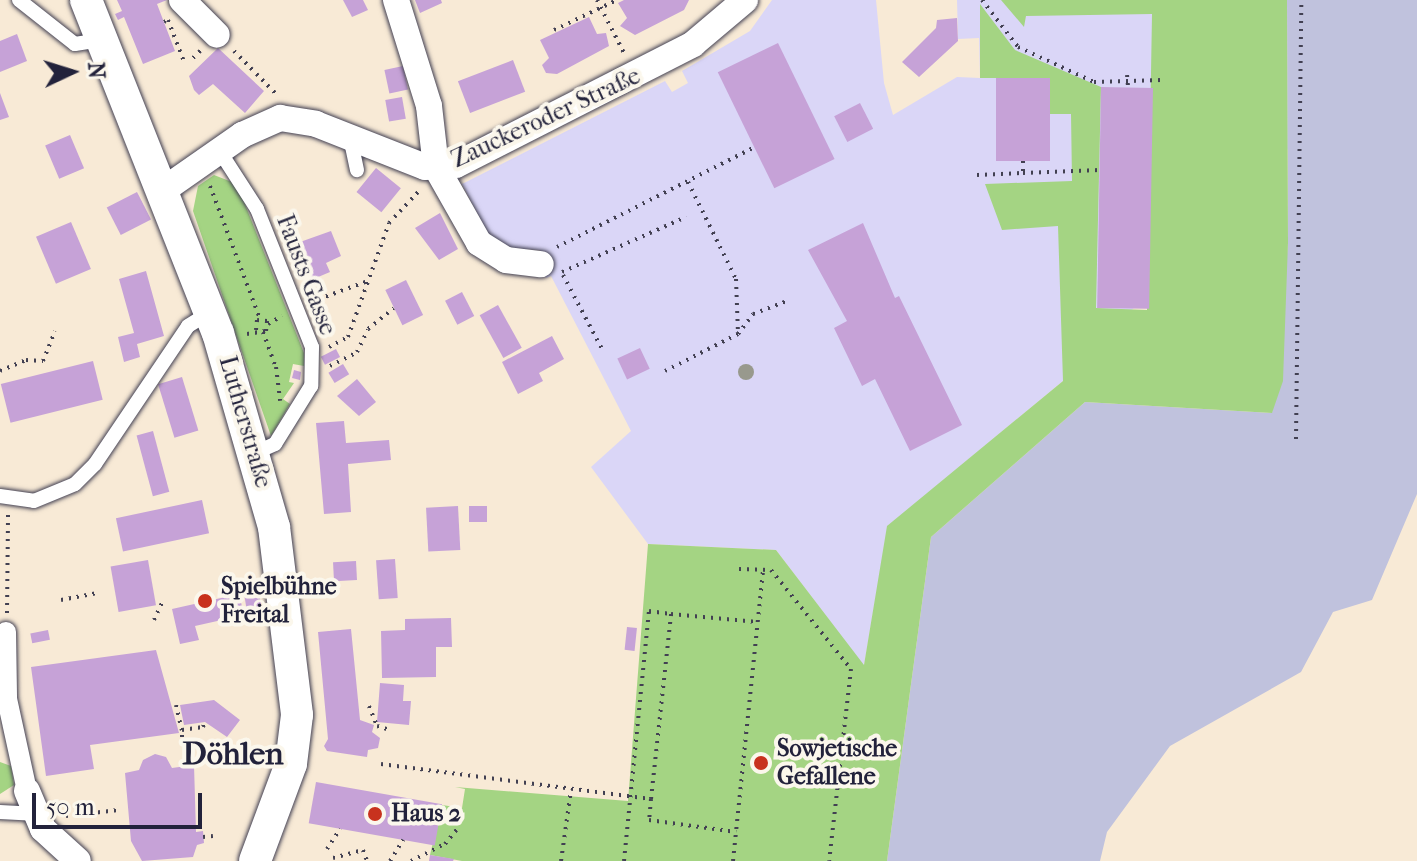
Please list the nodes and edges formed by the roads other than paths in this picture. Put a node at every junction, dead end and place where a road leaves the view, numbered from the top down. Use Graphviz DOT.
graph roads {
  1 [pos="19,0"];
  2 [pos="86,0"];
  3 [pos="182,0"];
  4 [pos="396,0"];
  5 [pos="745,0"];
  6 [pos="217,35"];
  7 [pos="99,40"];
  8 [pos="350,136"];
  9 [pos="219,150"];
  10 [pos="357,170"];
  11 [pos="430,176"];
  12 [pos="162,191"];
  13 [pos="543,266"];
  14 [pos="210,312"];
  15 [pos="255,453"];
  16 [pos="5,499"];
  17 [pos="6,632"];
  18 [pos="34,811"];
  19 [pos="0,812"];
  20 [pos="78,861"];
  21 [pos="255,861"];
  1 -- 7 [label="lane"];
  2 -- 7 [label="street, Lutherstraße"];
  3 -- 6 [label="street"];
  4 -- 11 [label="street"];
  5 -- 11 [label="street, Zauckeroder Straße"];
  7 -- 12 [label="street, Lutherstraße"];
  8 -- 9 [label="street, Zauckeroder Straße"];
  8 -- 10 [label="lane"];
  8 -- 11 [label="street, Zauckeroder Straße"];
  9 -- 12 [label="street, Zauckeroder Straße"];
  9 -- 15 [label="lane, Fausts Gasse"];
  11 -- 13 [label="street"];
  12 -- 14 [label="street, Lutherstraße"];
  14 -- 15 [label="street, Lutherstraße"];
  14 -- 16 [label="lane"];
  15 -- 21 [label="street, Lutherstraße"];
  17 -- 18 [label="street"];
  18 -- 19 [label="lane"];
  18 -- 20 [label="street"];
}
